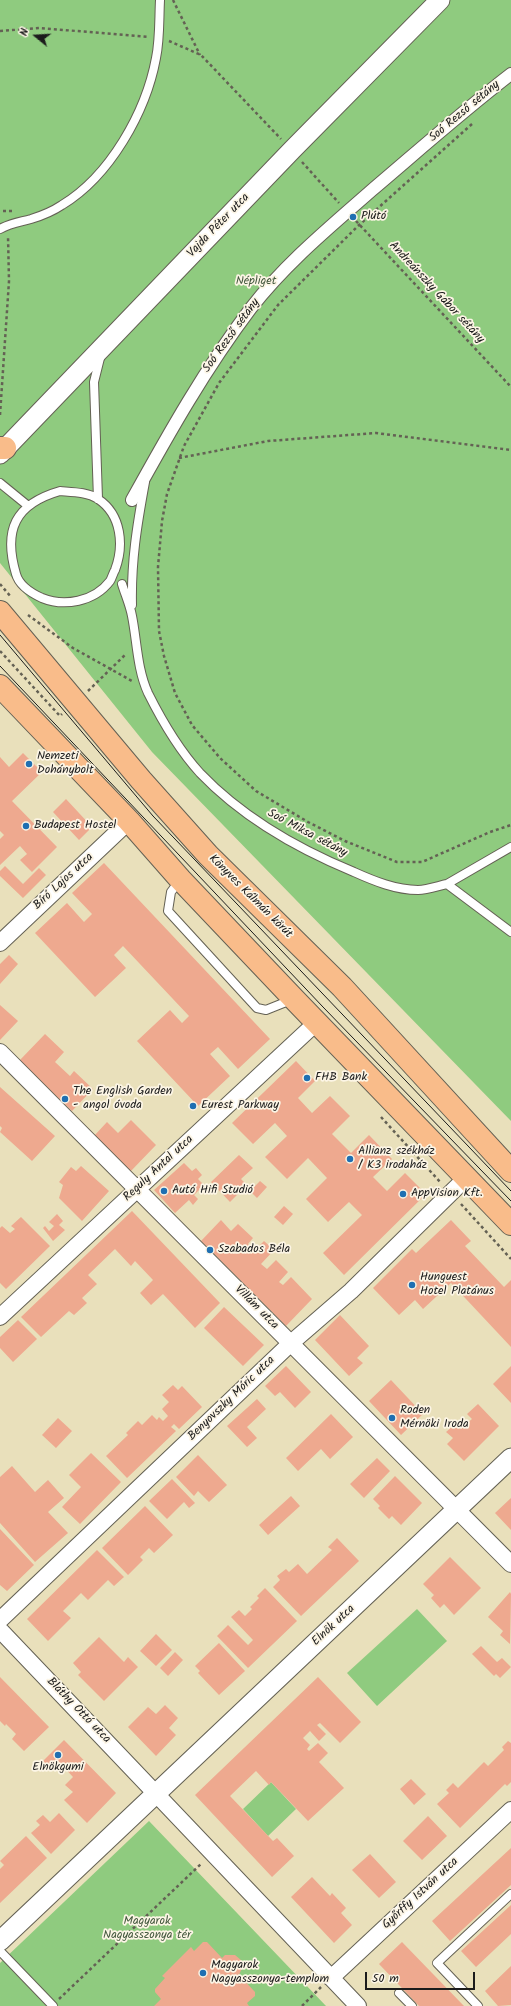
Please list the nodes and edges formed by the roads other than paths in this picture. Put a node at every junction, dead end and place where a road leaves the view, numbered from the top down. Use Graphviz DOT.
graph roads {
  1 [pos="160,0"];
  2 [pos="440,0"];
  3 [pos="511,74"];
  4 [pos="3,227"];
  5 [pos="102,348"];
  6 [pos="1,449"];
  7 [pos="148,472"];
  8 [pos="0,483"];
  9 [pos="98,499"];
  10 [pos="132,500"];
  11 [pos="27,505"];
  12 [pos="122,584"];
  13 [pos="0,612"];
  14 [pos="132,615"];
  15 [pos="0,686"];
  16 [pos="129,821"];
  17 [pos="511,847"];
  18 [pos="180,879"];
  19 [pos="448,884"];
  20 [pos="511,932"];
  21 [pos="0,943"];
  22 [pos="294,999"];
  23 [pos="317,1022"];
  24 [pos="0,1052"];
  25 [pos="511,1172"];
  26 [pos="466,1178"];
  27 [pos="137,1189"];
  28 [pos="511,1224"];
  29 [pos="0,1317"];
  30 [pos="291,1343"];
  31 [pos="511,1458"];
  32 [pos="457,1511"];
  33 [pos="511,1564"];
  34 [pos="0,1620"];
  35 [pos="0,1630"];
  36 [pos="156,1793"];
  37 [pos="511,1810"];
  38 [pos="511,1894"];
  39 [pos="0,1941"];
  40 [pos="0,1950"];
  41 [pos="331,1978"];
  42 [pos="399,1993"];
  43 [pos="52,2006"];
  44 [pos="358,2006"];
  45 [pos="412,2006"];
  46 [pos="478,2006"];
  1 -- 4 [label="lane"];
  2 -- 5 [label="street, Vajda Péter utca"];
  3 -- 7 [label="street, Soó Rezső sétány"];
  5 -- 6 [label="street, Vajda Péter utca"];
  5 -- 9 [label="lane"];
  7 -- 10 [label="street, Soó Rezső sétány"];
  7 -- 14 [label="lane"];
  8 -- 11 [label="lane"];
  9 -- 11 [label="lane"];
  9 -- 11 [label="lane"];
  12 -- 14 [label="lane, Soó Miksa sétány"];
  13 -- 25 [label="main road, Könyves Kálmán körút"];
  14 -- 19 [label="lane, Soó Miksa sétány"];
  15 -- 16 [label="main road"];
  16 -- 18 [label="main road"];
  16 -- 21 [label="street, Bíró Lajos utca"];
  17 -- 19 [label="lane, Soó Miksa sétány"];
  18 -- 22 [label="main road"];
  18 -- 22 [label="lane"];
  19 -- 20 [label="lane"];
  22 -- 23 [label="main road"];
  23 -- 26 [label="main road"];
  23 -- 27 [label="street, Reguly Antal utca"];
  24 -- 27 [label="street, Villám utca"];
  26 -- 28 [label="main road"];
  26 -- 30 [label="street, Benyovszky Móric utca"];
  27 -- 29 [label="street, Reguly Antal utca"];
  27 -- 30 [label="street, Villám utca"];
  30 -- 32 [label="street, Villám utca"];
  30 -- 34 [label="street, Benyovszky Móric utca"];
  31 -- 32 [label="street, Elnök utca"];
  32 -- 33 [label="street, Villám utca"];
  32 -- 36 [label="street, Elnök utca"];
  35 -- 36 [label="street, Bláthy Ottó utca"];
  36 -- 39 [label="street"];
  36 -- 41 [label="street"];
  37 -- 41 [label="street, Győrffy István utca"];
  38 -- 46 [label="lane"];
  40 -- 43 [label="lane"];
  41 -- 44 [label="street"];
  42 -- 45 [label="lane"];
}
